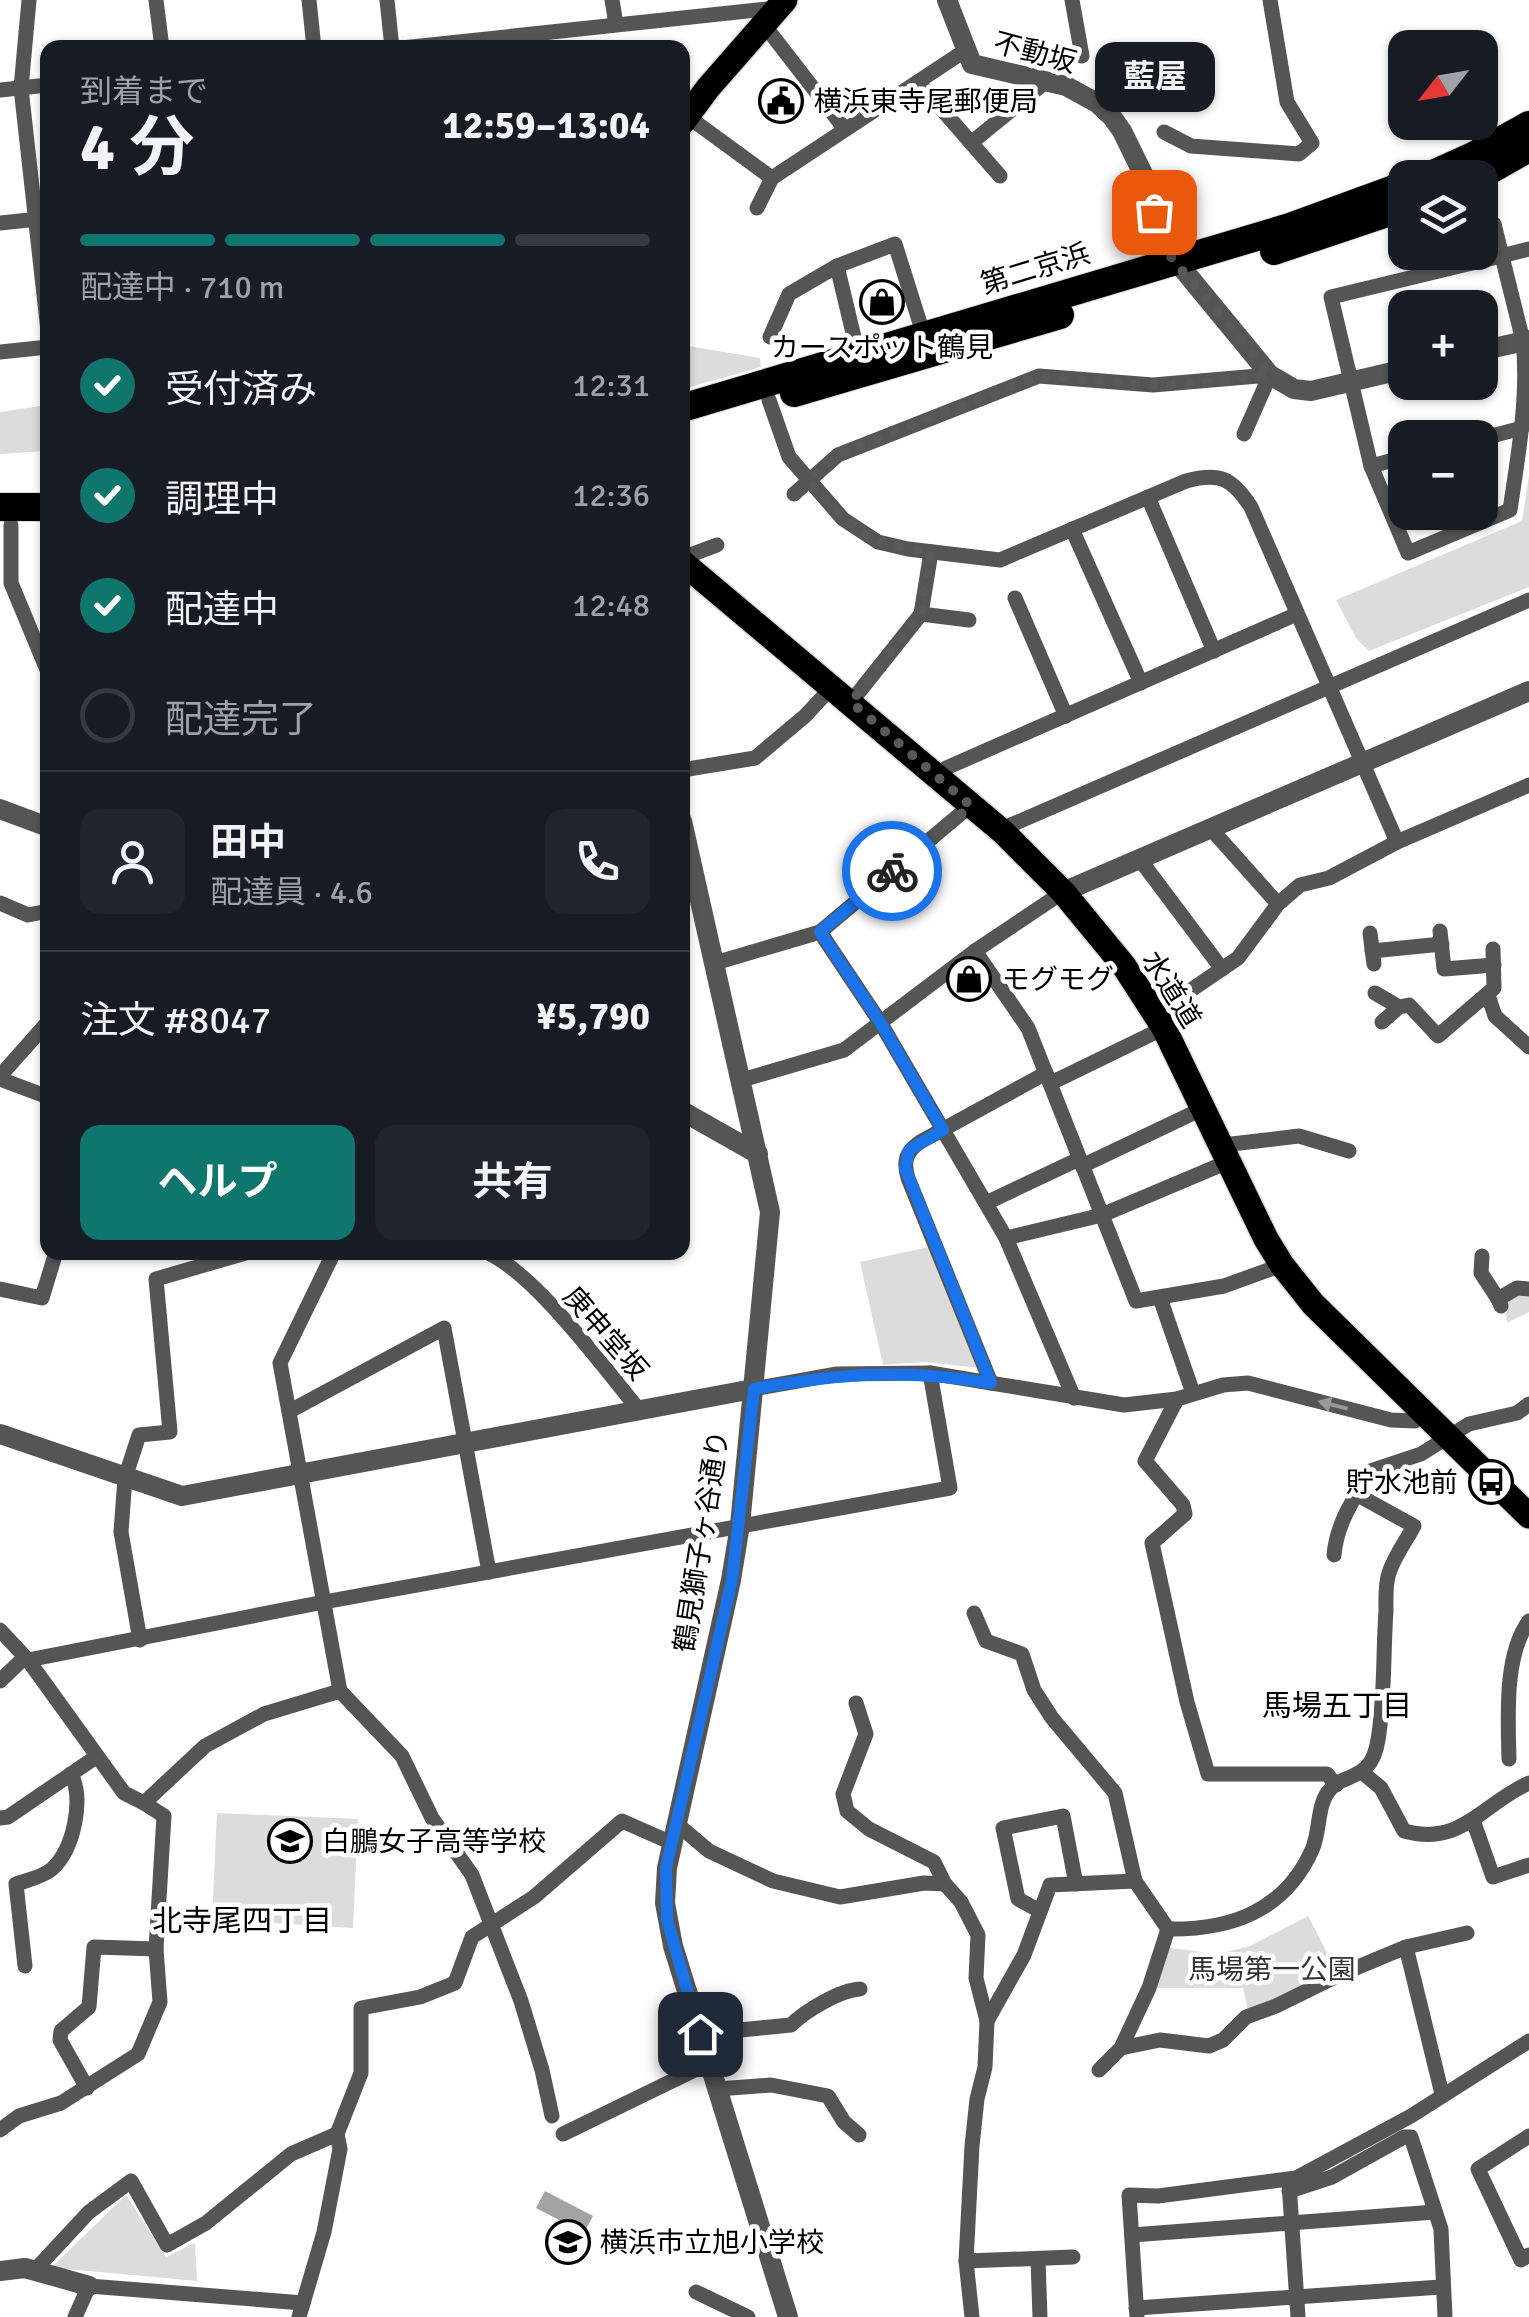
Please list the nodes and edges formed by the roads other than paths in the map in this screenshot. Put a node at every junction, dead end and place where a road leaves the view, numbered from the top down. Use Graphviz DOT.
graph roads {
  1 [pos="29,0"];
  2 [pos="156,0"];
  3 [pos="309,0"];
  4 [pos="387,0"];
  5 [pos="612,0"];
  6 [pos="946,0"];
  7 [pos="1093,0"];
  8 [pos="1270,0"];
  9 [pos="1072,2"];
  10 [pos="782,8"];
  11 [pos="616,24"];
  12 [pos="161,40"];
  13 [pos="313,40"];
  14 [pos="391,40"];
  15 [pos="494,40"];
  16 [pos="966,50"];
  17 [pos="1082,56"];
  18 [pos="1048,80"];
  19 [pos="918,82"];
  20 [pos="40,87"];
  21 [pos="21,88"];
  22 [pos="0,90"];
  23 [pos="690,114"];
  24 [pos="690,123"];
  25 [pos="1529,126"];
  26 [pos="844,128"];
  27 [pos="1164,132"];
  28 [pos="971,142"];
  29 [pos="1529,148"];
  30 [pos="1460,160"];
  31 [pos="1498,166"];
  32 [pos="1000,176"];
  33 [pos="772,178"];
  34 [pos="1388,191"];
  35 [pos="40,206"];
  36 [pos="757,208"];
  37 [pos="1388,213"];
  38 [pos="40,218"];
  39 [pos="0,224"];
  40 [pos="1498,242"];
  41 [pos="1529,249"];
  42 [pos="1501,256"];
  43 [pos="837,266"];
  44 [pos="1180,269"];
  45 [pos="924,336"];
  46 [pos="770,337"];
  47 [pos="1526,341"];
  48 [pos="40,345"];
  49 [pos="1498,348"];
  50 [pos="0,352"];
  51 [pos="858,354"];
  52 [pos="1388,373"];
  53 [pos="1270,374"];
  54 [pos="1352,382"];
  55 [pos="768,400"];
  56 [pos="690,406"];
  57 [pos="690,424"];
  58 [pos="1522,428"];
  59 [pos="1244,434"];
  60 [pos="1498,434"];
  61 [pos="1388,462"];
  62 [pos="1371,466"];
  63 [pos="808,481"];
  64 [pos="794,494"];
  65 [pos="1148,497"];
  66 [pos="40,508"];
  67 [pos="4,519"];
  68 [pos="40,524"];
  69 [pos="1072,529"];
  70 [pos="717,546"];
  71 [pos="931,552"];
  72 [pos="690,557"];
  73 [pos="690,567"];
  74 [pos="1015,598"];
  75 [pos="1529,600"];
  76 [pos="921,614"];
  77 [pos="1297,614"];
  78 [pos="969,620"];
  79 [pos="1214,651"];
  80 [pos="40,654"];
  81 [pos="1141,683"];
  82 [pos="1330,685"];
  83 [pos="1529,691"];
  84 [pos="842,695"];
  85 [pos="1066,716"];
  86 [pos="1362,762"];
  87 [pos="690,769"];
  88 [pos="938,778"];
  89 [pos="1529,785"];
  90 [pos="971,806"];
  91 [pos="0,809"];
  92 [pos="40,824"];
  93 [pos="1212,830"];
  94 [pos="1003,832"];
  95 [pos="1397,842"];
  96 [pos="1141,860"];
  97 [pos="690,892"];
  98 [pos="1063,892"];
  99 [pos="0,903"];
  100 [pos="1278,904"];
  101 [pos="40,913"];
  102 [pos="820,932"];
  103 [pos="1370,933"];
  104 [pos="975,951"];
  105 [pos="714,964"];
  106 [pos="1222,969"];
  107 [pos="1375,993"];
  108 [pos="1488,995"];
  109 [pos="1400,1007"];
  110 [pos="1160,1021"];
  111 [pos="880,1022"];
  112 [pos="1382,1022"];
  113 [pos="40,1031"];
  114 [pos="1529,1047"];
  115 [pos="0,1078"];
  116 [pos="1049,1078"];
  117 [pos="742,1080"];
  118 [pos="40,1094"];
  119 [pos="1204,1108"];
  120 [pos="690,1115"];
  121 [pos="943,1130"];
  122 [pos="1349,1151"];
  123 [pos="1227,1153"];
  124 [pos="758,1154"];
  125 [pos="1080,1163"];
  126 [pos="986,1203"];
  127 [pos="1102,1215"];
  128 [pos="1006,1238"];
  129 [pos="1482,1256"];
  130 [pos="54,1260"];
  131 [pos="221,1260"];
  132 [pos="330,1260"];
  133 [pos="502,1260"];
  134 [pos="1282,1265"];
  135 [pos="0,1289"];
  136 [pos="1529,1289"];
  137 [pos="1160,1298"];
  138 [pos="930,1373"];
  139 [pos="991,1383"];
  140 [pos="754,1389"];
  141 [pos="1194,1393"];
  142 [pos="1074,1398"];
  143 [pos="1176,1399"];
  144 [pos="1529,1404"];
  145 [pos="290,1411"];
  146 [pos="640,1411"];
  147 [pos="1424,1412"];
  148 [pos="0,1434"];
  149 [pos="1451,1437"];
  150 [pos="465,1443"];
  151 [pos="302,1474"];
  152 [pos="124,1478"];
  153 [pos="1356,1494"];
  154 [pos="1529,1516"];
  155 [pos="740,1525"];
  156 [pos="1334,1554"];
  157 [pos="490,1572"];
  158 [pos="324,1602"];
  159 [pos="974,1613"];
  160 [pos="1529,1621"];
  161 [pos="0,1630"];
  162 [pos="140,1640"];
  163 [pos="26,1659"];
  164 [pos="0,1681"];
  165 [pos="340,1691"];
  166 [pos="856,1704"];
  167 [pos="96,1756"];
  168 [pos="1509,1759"];
  169 [pos="1363,1773"];
  170 [pos="71,1774"];
  171 [pos="1529,1783"];
  172 [pos="1336,1785"];
  173 [pos="144,1803"];
  174 [pos="0,1818"];
  175 [pos="1473,1820"];
  176 [pos="674,1834"];
  177 [pos="1529,1865"];
  178 [pos="1134,1881"];
  179 [pos="945,1884"];
  180 [pos="1076,1884"];
  181 [pos="1040,1911"];
  182 [pos="491,1926"];
  183 [pos="1168,1929"];
  184 [pos="1466,1933"];
  185 [pos="1406,1947"];
  186 [pos="156,1948"];
  187 [pos="24,1966"];
  188 [pos="860,1990"];
  189 [pos="987,2021"];
  190 [pos="1529,2040"];
  191 [pos="1121,2048"];
  192 [pos="708,2059"];
  193 [pos="1099,2070"];
  194 [pos="87,2088"];
  195 [pos="718,2089"];
  196 [pos="1442,2094"];
  197 [pos="552,2116"];
  198 [pos="0,2130"];
  199 [pos="338,2134"];
  200 [pos="563,2134"];
  201 [pos="859,2135"];
  202 [pos="1529,2136"];
  203 [pos="1289,2185"];
  204 [pos="1435,2212"];
  205 [pos="1291,2224"];
  206 [pos="1132,2235"];
  207 [pos="1529,2255"];
  208 [pos="1073,2257"];
  209 [pos="1038,2260"];
  210 [pos="966,2261"];
  211 [pos="34,2270"];
  212 [pos="0,2271"];
  213 [pos="89,2286"];
  214 [pos="1441,2286"];
  215 [pos="696,2292"];
  216 [pos="1297,2298"];
  217 [pos="301,2310"];
  218 [pos="1137,2312"];
  219 [pos="75,2317"];
  220 [pos="748,2317"];
  221 [pos="788,2317"];
  222 [pos="972,2317"];
  223 [pos="1040,2317"];
  224 [pos="1298,2317"];
  225 [pos="1445,2317"];
  1 -- 21 [label="street"];
  2 -- 12 [label="street"];
  3 -- 13 [label="street"];
  4 -- 14 [label="street"];
  5 -- 11 [label="street"];
  6 -- 16 [label="street"];
  7 -- 9 [label="street"];
  8 -- 27 [label="street"];
  9 -- 17 [label="street"];
  10 -- 11 [label="street"];
  10 -- 23 [label="main road"];
  10 -- 26 [label="street"];
  11 -- 15 [label="street"];
  16 -- 18 [label="street, 不動坂"];
  16 -- 19 [label="street"];
  18 -- 28 [label="street"];
  18 -- 44 [label="street, 不動坂"];
  19 -- 26 [label="street"];
  19 -- 28 [label="street"];
  20 -- 21 [label="street"];
  21 -- 22 [label="street"];
  21 -- 35 [label="street"];
  24 -- 33 [label="street"];
  25 -- 30 [label="highway"];
  26 -- 33 [label="street"];
  28 -- 32 [label="street"];
  29 -- 31 [label="highway"];
  33 -- 36 [label="street"];
  34 -- 44 [label="highway, 第二京浜"];
  37 -- 44 [label="highway, 第二京浜"];
  38 -- 39 [label="street"];
  40 -- 42 [label="street"];
  41 -- 42 [label="street"];
  42 -- 47 [label="street"];
  42 -- 54 [label="street"];
  43 -- 45 [label="street"];
  43 -- 46 [label="street"];
  43 -- 51 [label="street"];
  44 -- 45 [label="highway, 第二京浜"];
  44 -- 53 [label="street, 不動坂"];
  44 -- 55 [label="highway, 第二京浜"];
  45 -- 51 [label="highway, 第二京浜"];
  47 -- 49 [label="street"];
  47 -- 58 [label="street"];
  48 -- 50 [label="street"];
  51 -- 56 [label="highway, 第二京浜"];
  52 -- 54 [label="street"];
  53 -- 54 [label="street"];
  53 -- 59 [label="street"];
  53 -- 63 [label="street"];
  54 -- 62 [label="street"];
  55 -- 57 [label="highway, 第二京浜"];
  55 -- 63 [label="street"];
  58 -- 60 [label="street"];
  58 -- 62 [label="street"];
  61 -- 62 [label="street"];
  63 -- 64 [label="street"];
  63 -- 71 [label="street"];
  65 -- 69 [label="street"];
  65 -- 77 [label="street"];
  65 -- 79 [label="street"];
  66 -- 67 [label="highway"];
  67 -- 68 [label="highway"];
  67 -- 80 [label="street"];
  69 -- 71 [label="street"];
  69 -- 81 [label="street"];
  70 -- 72 [label="street"];
  71 -- 76 [label="street"];
  73 -- 84 [label="main road, 水道道"];
  74 -- 85 [label="street"];
  75 -- 82 [label="street"];
  76 -- 78 [label="street"];
  76 -- 84 [label="street"];
  77 -- 79 [label="street"];
  77 -- 82 [label="street"];
  79 -- 81 [label="street"];
  81 -- 85 [label="street"];
  82 -- 86 [label="street"];
  82 -- 94 [label="street"];
  83 -- 86 [label="street"];
  84 -- 87 [label="street"];
  84 -- 88 [label="main road, 水道道"];
  85 -- 88 [label="street"];
  86 -- 93 [label="street"];
  86 -- 95 [label="street"];
  88 -- 90 [label="main road, 水道道"];
  89 -- 95 [label="street"];
  90 -- 94 [label="main road, 水道道"];
  90 -- 102 [label="street"];
  91 -- 92 [label="street"];
  93 -- 96 [label="street"];
  93 -- 100 [label="street"];
  94 -- 98 [label="main road, 水道道"];
  95 -- 100 [label="street"];
  96 -- 98 [label="street"];
  96 -- 106 [label="street"];
  97 -- 105 [label="street, 鶴見獅子ヶ谷通り"];
  98 -- 104 [label="street"];
  98 -- 110 [label="main road, 水道道"];
  99 -- 101 [label="street"];
  100 -- 106 [label="street"];
  102 -- 105 [label="street"];
  102 -- 111 [label="street"];
  103 -- 108 [label="street"];
  104 -- 111 [label="street"];
  104 -- 116 [label="street"];
  105 -- 117 [label="street, 鶴見獅子ヶ谷通り"];
  106 -- 110 [label="street"];
  107 -- 109 [label="street"];
  108 -- 109 [label="street"];
  108 -- 114 [label="street"];
  109 -- 112 [label="street"];
  110 -- 116 [label="street"];
  110 -- 119 [label="main road, 水道道"];
  111 -- 117 [label="street"];
  111 -- 121 [label="street"];
  113 -- 115 [label="street"];
  115 -- 118 [label="street"];
  116 -- 121 [label="street"];
  116 -- 125 [label="street"];
  117 -- 124 [label="street, 鶴見獅子ヶ谷通り"];
  119 -- 123 [label="main road, 水道道"];
  119 -- 125 [label="street"];
  120 -- 124 [label="street"];
  121 -- 126 [label="street"];
  121 -- 139 [label="street"];
  122 -- 123 [label="street"];
  123 -- 127 [label="street"];
  123 -- 134 [label="main road, 水道道"];
  124 -- 140 [label="street, 鶴見獅子ヶ谷通り"];
  125 -- 126 [label="street"];
  125 -- 127 [label="street"];
  126 -- 128 [label="street"];
  127 -- 128 [label="street"];
  127 -- 137 [label="street"];
  128 -- 142 [label="street"];
  129 -- 136 [label="street"];
  130 -- 135 [label="street"];
  131 -- 152 [label="street"];
  132 -- 145 [label="street"];
  133 -- 146 [label="street, 庚申堂坂"];
  134 -- 137 [label="street"];
  134 -- 147 [label="main road, 水道道"];
  137 -- 141 [label="street"];
  138 -- 139 [label="street"];
  138 -- 140 [label="street"];
  138 -- 155 [label="street"];
  139 -- 142 [label="street"];
  140 -- 146 [label="street"];
  140 -- 155 [label="street, 鶴見獅子ヶ谷通り"];
  141 -- 143 [label="street"];
  147 -- 141 [label="street, one-way"];
  142 -- 143 [label="street"];
  143 -- 172 [label="street"];
  144 -- 149 [label="street"];
  145 -- 150 [label="street"];
  145 -- 151 [label="street"];
  146 -- 150 [label="street"];
  147 -- 149 [label="main road, 水道道"];
  148 -- 152 [label="street"];
  149 -- 153 [label="street"];
  149 -- 154 [label="main road, 水道道"];
  150 -- 151 [label="street"];
  150 -- 157 [label="street"];
  151 -- 152 [label="street"];
  151 -- 158 [label="street"];
  152 -- 162 [label="street"];
  153 -- 156 [label="street"];
  153 -- 169 [label="street"];
  155 -- 157 [label="street"];
  155 -- 176 [label="street, 鶴見獅子ヶ谷通り"];
  157 -- 158 [label="street"];
  158 -- 162 [label="street"];
  158 -- 165 [label="street"];
  159 -- 178 [label="street"];
  160 -- 168 [label="street"];
  161 -- 163 [label="street"];
  162 -- 163 [label="street"];
  163 -- 164 [label="street"];
  163 -- 167 [label="street"];
  165 -- 173 [label="street"];
  165 -- 182 [label="street"];
  166 -- 179 [label="street"];
  167 -- 170 [label="street"];
  167 -- 173 [label="street"];
  169 -- 172 [label="street"];
  169 -- 175 [label="street"];
  170 -- 174 [label="street"];
  170 -- 187 [label="street"];
  171 -- 175 [label="street"];
  172 -- 183 [label="street"];
  173 -- 186 [label="street"];
  175 -- 177 [label="street"];
  176 -- 179 [label="street"];
  176 -- 182 [label="street"];
  176 -- 192 [label="street, 鶴見獅子ヶ谷通り"];
  178 -- 180 [label="street"];
  178 -- 183 [label="street"];
  179 -- 189 [label="street"];
  180 -- 181 [label="street"];
  180 -- 181 [label="street"];
  181 -- 189 [label="street"];
  182 -- 197 [label="street"];
  182 -- 199 [label="street"];
  183 -- 191 [label="street"];
  184 -- 185 [label="street"];
  185 -- 191 [label="street"];
  185 -- 196 [label="street"];
  186 -- 194 [label="street"];
  186 -- 194 [label="street"];
  188 -- 192 [label="street"];
  189 -- 210 [label="street"];
  190 -- 196 [label="street"];
  191 -- 193 [label="street"];
  192 -- 195 [label="street, 鶴見獅子ヶ谷通り"];
  192 -- 200 [label="street"];
  194 -- 198 [label="street"];
  195 -- 201 [label="street"];
  195 -- 221 [label="street, 鶴見獅子ヶ谷通り"];
  196 -- 203 [label="street"];
  199 -- 211 [label="street"];
  199 -- 217 [label="street"];
  202 -- 207 [label="street"];
  203 -- 204 [label="street"];
  203 -- 205 [label="street"];
  203 -- 206 [label="street"];
  204 -- 205 [label="street"];
  204 -- 214 [label="street"];
  205 -- 206 [label="street"];
  205 -- 216 [label="street"];
  206 -- 218 [label="street"];
  208 -- 209 [label="street"];
  209 -- 210 [label="street"];
  209 -- 223 [label="street"];
  210 -- 222 [label="street"];
  211 -- 212 [label="street"];
  211 -- 213 [label="street"];
  213 -- 217 [label="street"];
  213 -- 219 [label="street"];
  214 -- 216 [label="street"];
  214 -- 225 [label="street"];
  215 -- 220 [label="street"];
  216 -- 218 [label="street"];
  216 -- 224 [label="street"];
}
